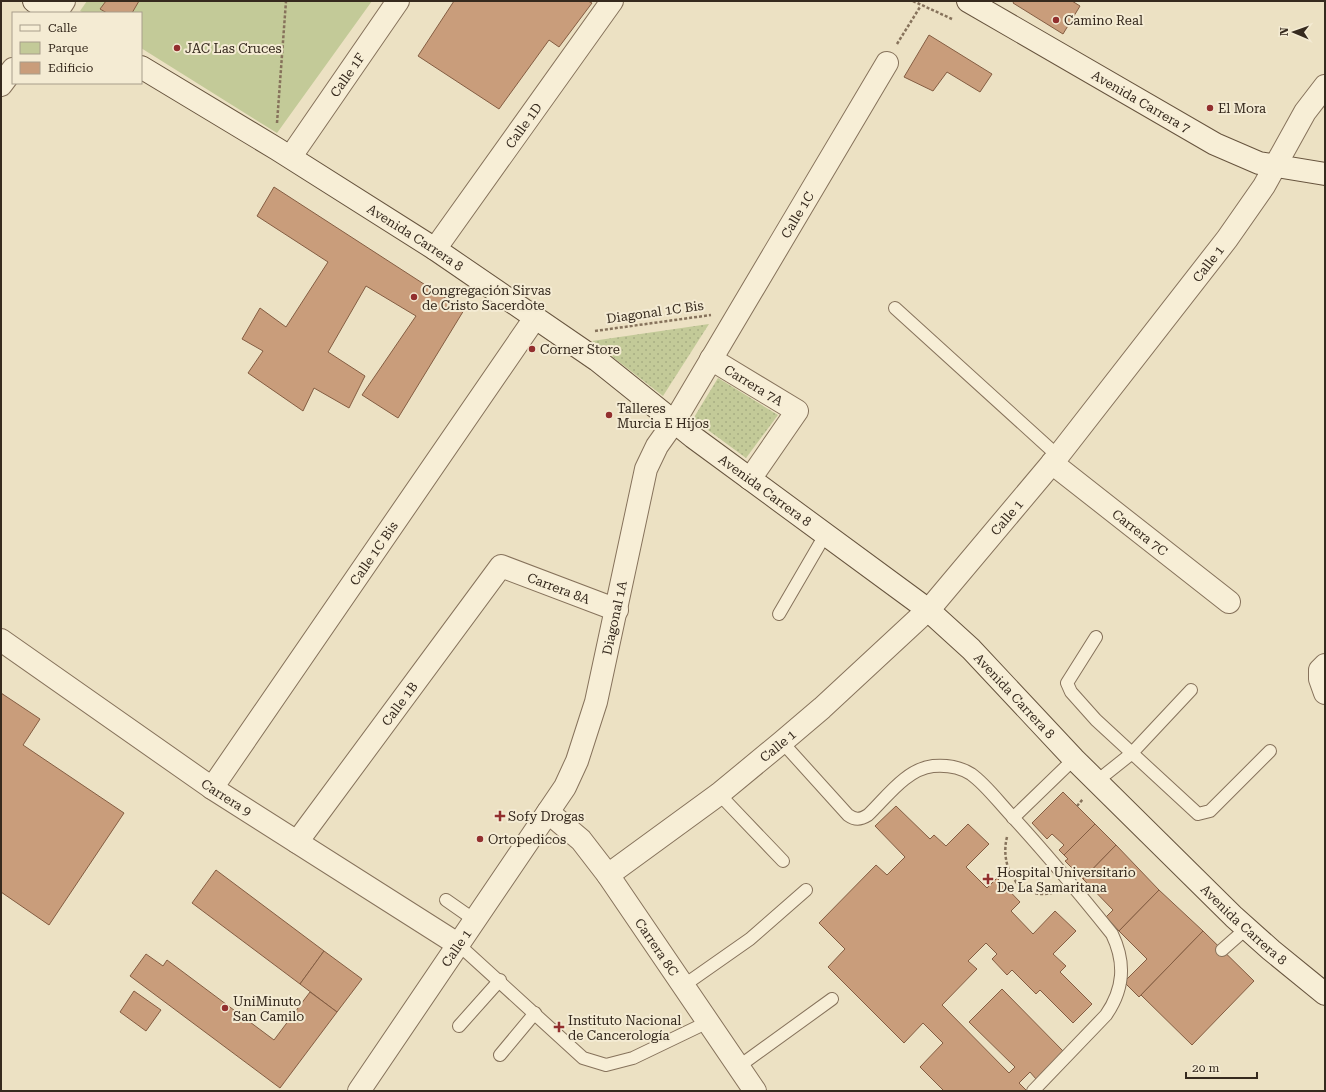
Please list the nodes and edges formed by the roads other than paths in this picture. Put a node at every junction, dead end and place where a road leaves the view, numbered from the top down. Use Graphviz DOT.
graph roads {
  1 [pos="34,1"];
  2 [pos="64,1"];
  3 [pos="398,1"];
  4 [pos="612,1"];
  5 [pos="968,1"];
  6 [pos="50,12"];
  7 [pos="57,12"];
  8 [pos="886,63"];
  9 [pos="142,68"];
  10 [pos="12,70"];
  11 [pos="1,85"];
  12 [pos="1325,86"];
  13 [pos="292,154"];
  14 [pos="1275,166"];
  15 [pos="1325,174"];
  16 [pos="435,249"];
  17 [pos="895,308"];
  18 [pos="535,318"];
  19 [pos="711,359"];
  20 [pos="674,422"];
  21 [pos="1055,459"];
  22 [pos="750,479"];
  23 [pos="825,535"];
  24 [pos="501,566"];
  25 [pos="1229,602"];
  26 [pos="927,609"];
  27 [pos="617,610"];
  28 [pos="779,614"];
  29 [pos="1096,637"];
  30 [pos="1,640"];
  31 [pos="1191,690"];
  32 [pos="782,742"];
  33 [pos="1270,751"];
  34 [pos="1131,754"];
  35 [pos="1074,759"];
  36 [pos="1097,781"];
  37 [pos="212,788"];
  38 [pos="719,794"];
  39 [pos="548,812"];
  40 [pos="1013,818"];
  41 [pos="298,842"];
  42 [pos="783,861"];
  43 [pos="608,875"];
  44 [pos="806,890"];
  45 [pos="446,900"];
  46 [pos="476,921"];
  47 [pos="1247,928"];
  48 [pos="459,945"];
  49 [pos="1222,950"];
  50 [pos="500,980"];
  51 [pos="683,986"];
  52 [pos="1325,994"];
  53 [pos="832,999"];
  54 [pos="535,1013"];
  55 [pos="708,1022"];
  56 [pos="459,1026"];
  57 [pos="500,1055"];
  58 [pos="738,1067"];
  59 [pos="360,1089"];
  60 [pos="754,1091"];
  61 [pos="1032,1091"];
  1 -- 6 [label="street"];
  2 -- 7 [label="street"];
  3 -- 13 [label="street, Calle 1F"];
  4 -- 16 [label="street, Calle 1D"];
  5 -- 14 [label="street, Avenida Carrera 7"];
  8 -- 19 [label="street, Calle 1C"];
  9 -- 13 [label="street, Avenida Carrera 8"];
  10 -- 11 [label="street"];
  12 -- 14 [label="street, Calle 1"];
  13 -- 16 [label="street, Avenida Carrera 8"];
  14 -- 15 [label="street, Avenida Carrera 7"];
  14 -- 21 [label="street, Calle 1"];
  16 -- 18 [label="street, Avenida Carrera 8"];
  17 -- 21 [label="lane"];
  18 -- 20 [label="street, Avenida Carrera 8"];
  18 -- 37 [label="street, Calle 1C Bis"];
  19 -- 20 [label="street, Calle 1C"];
  19 -- 22 [label="street, Carrera 7A"];
  20 -- 22 [label="street, Avenida Carrera 8"];
  20 -- 27 [label="street, Diagonal 1A"];
  21 -- 25 [label="street, Carrera 7C"];
  21 -- 26 [label="street, Calle 1"];
  22 -- 23 [label="street, Avenida Carrera 8"];
  23 -- 26 [label="street, Avenida Carrera 8"];
  23 -- 28 [label="lane"];
  24 -- 27 [label="street, Carrera 8A"];
  24 -- 41 [label="street, Calle 1B"];
  26 -- 32 [label="street, Calle 1"];
  26 -- 35 [label="street, Avenida Carrera 8"];
  27 -- 39 [label="street, Diagonal 1A"];
  29 -- 34 [label="lane"];
  30 -- 37 [label="street, Carrera 9"];
  31 -- 34 [label="lane"];
  32 -- 38 [label="street, Calle 1"];
  32 -- 40 [label="lane"];
  33 -- 34 [label="lane"];
  34 -- 36 [label="lane"];
  35 -- 36 [label="street, Avenida Carrera 8"];
  35 -- 40 [label="lane"];
  36 -- 47 [label="street, Avenida Carrera 8"];
  37 -- 41 [label="street, Carrera 9"];
  38 -- 42 [label="lane"];
  38 -- 43 [label="street, Calle 1"];
  39 -- 43 [label="street, Carrera 8C"];
  39 -- 46 [label="street, Calle 1"];
  40 -- 61 [label="lane"];
  41 -- 48 [label="street, Carrera 9"];
  43 -- 51 [label="street, Carrera 8C"];
  44 -- 51 [label="lane"];
  45 -- 46 [label="lane"];
  46 -- 48 [label="street, Calle 1"];
  47 -- 49 [label="lane"];
  47 -- 52 [label="street, Avenida Carrera 8"];
  48 -- 50 [label="lane"];
  48 -- 59 [label="street, Calle 1"];
  50 -- 54 [label="lane"];
  50 -- 56 [label="lane"];
  51 -- 55 [label="street, Carrera 8C"];
  53 -- 58 [label="lane"];
  54 -- 55 [label="lane"];
  54 -- 57 [label="lane"];
  55 -- 58 [label="street, Carrera 8C"];
  58 -- 60 [label="street, Carrera 8C"];
}
